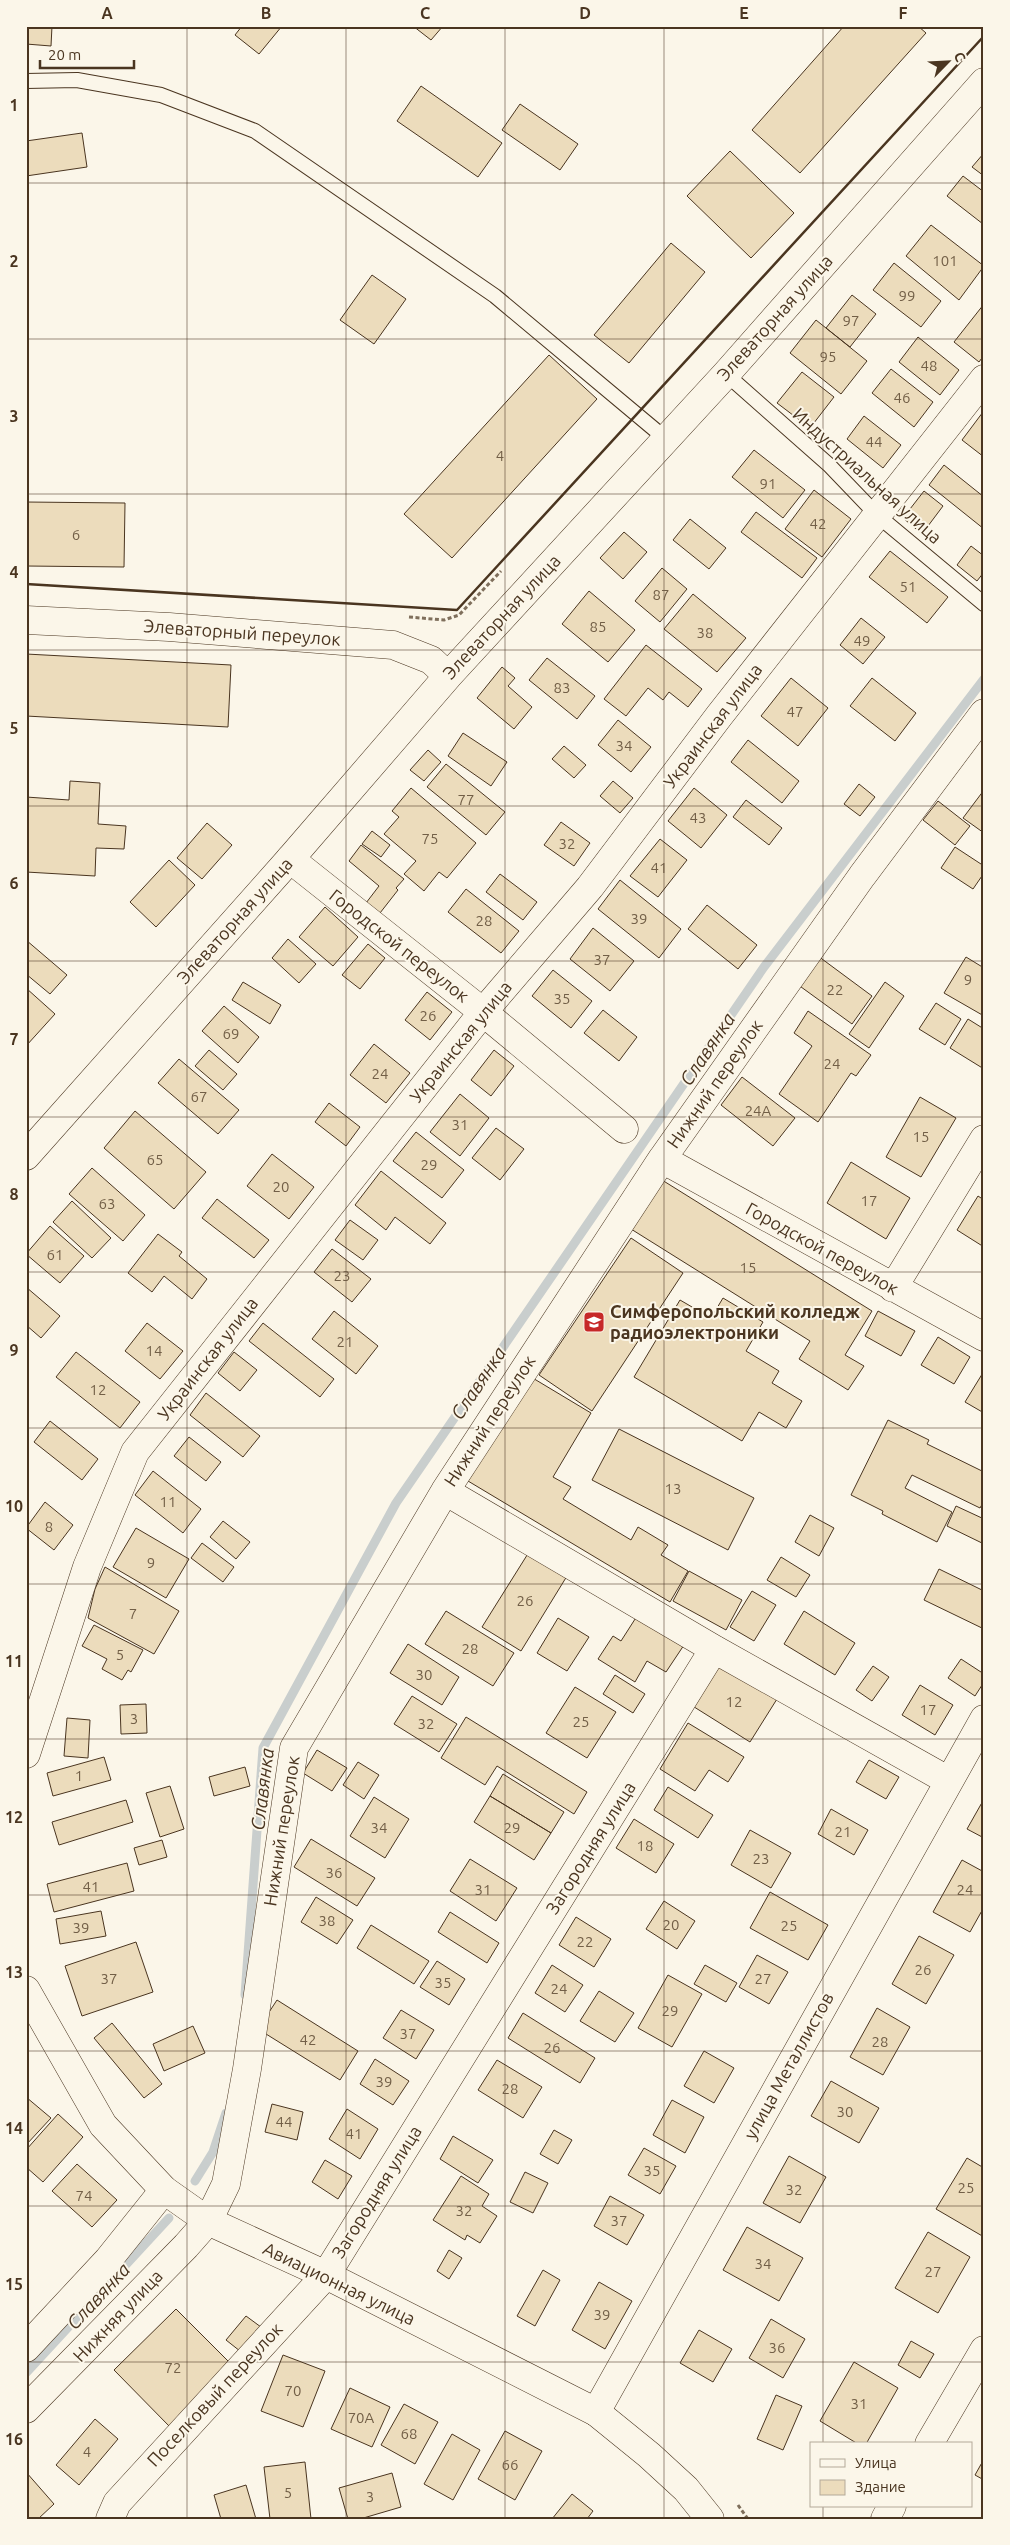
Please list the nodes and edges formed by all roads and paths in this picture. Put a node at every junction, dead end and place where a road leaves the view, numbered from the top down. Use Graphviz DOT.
graph roads {
  1 [pos="26,81"];
  2 [pos="984,82"];
  3 [pos="726,374"];
  4 [pos="984,379"];
  5 [pos="666,439"];
  6 [pos="877,515"];
  7 [pos="505,566"];
  8 [pos="984,604"];
  9 [pos="405,617"];
  10 [pos="26,620"];
  11 [pos="448,676"];
  12 [pos="984,713"];
  13 [pos="290,859"];
  14 [pos="484,1012"];
  15 [pos="624,1129"];
  16 [pos="984,1139"];
  17 [pos="26,1156"];
  18 [pos="662,1159"];
  19 [pos="893,1288"];
  20 [pos="984,1337"];
  21 [pos="445,1491"];
  22 [pos="714,1649"];
  23 [pos="984,1720"];
  24 [pos="26,1754"];
  25 [pos="949,1781"];
  26 [pos="26,1990"];
  27 [pos="164,2190"];
  28 [pos="208,2221"];
  29 [pos="326,2275"];
  30 [pos="26,2348"];
  31 [pos="984,2350"];
  32 [pos="26,2409"];
  33 [pos="596,2412"];
  34 [pos="930,2442"];
  35 [pos="110,2519"];
  36 [pos="710,2519"];
  1 -- 5 [label="lane"];
  2 -- 3 [label="street, Элеваторная улица"];
  3 -- 5 [label="street, Элеваторная улица"];
  3 -- 6 [label="lane, Индустриальная улица"];
  4 -- 6 [label="street, Украинская улица"];
  5 -- 11 [label="street, Элеваторная улица"];
  6 -- 8 [label="lane, Индустриальная улица"];
  6 -- 14 [label="street, Украинская улица"];
  7 -- 9 [label="path"];
  10 -- 11 [label="street, Элеваторный переулок"];
  11 -- 13 [label="street, Элеваторная улица"];
  12 -- 18 [label="street, Нижний переулок"];
  13 -- 14 [label="street, Городской переулок"];
  13 -- 17 [label="street, Элеваторная улица"];
  14 -- 15 [label="street, Городской переулок"];
  14 -- 24 [label="street, Украинская улица"];
  16 -- 19 [label="street"];
  18 -- 19 [label="street, Городской переулок"];
  18 -- 21 [label="street, Нижний переулок"];
  19 -- 20 [label="street, Городской переулок"];
  21 -- 22 [label="street"];
  21 -- 28 [label="street, Нижний переулок"];
  22 -- 25 [label="street"];
  22 -- 29 [label="street, Загородняя улица"];
  23 -- 25 [label="street, улица Металлистов"];
  25 -- 33 [label="street, улица Металлистов"];
  26 -- 27 [label="street, Авиационная улица"];
  27 -- 28 [label="street, Авиационная улица"];
  27 -- 30 [label="street"];
  28 -- 29 [label="street, Авиационная улица"];
  28 -- 32 [label="street, Нижняя улица"];
  29 -- 33 [label="street, Авиационная улица"];
  29 -- 35 [label="street, Поселковый переулок"];
  31 -- 34 [label="street"];
  33 -- 36 [label="street, Авиационная улица"];
}
